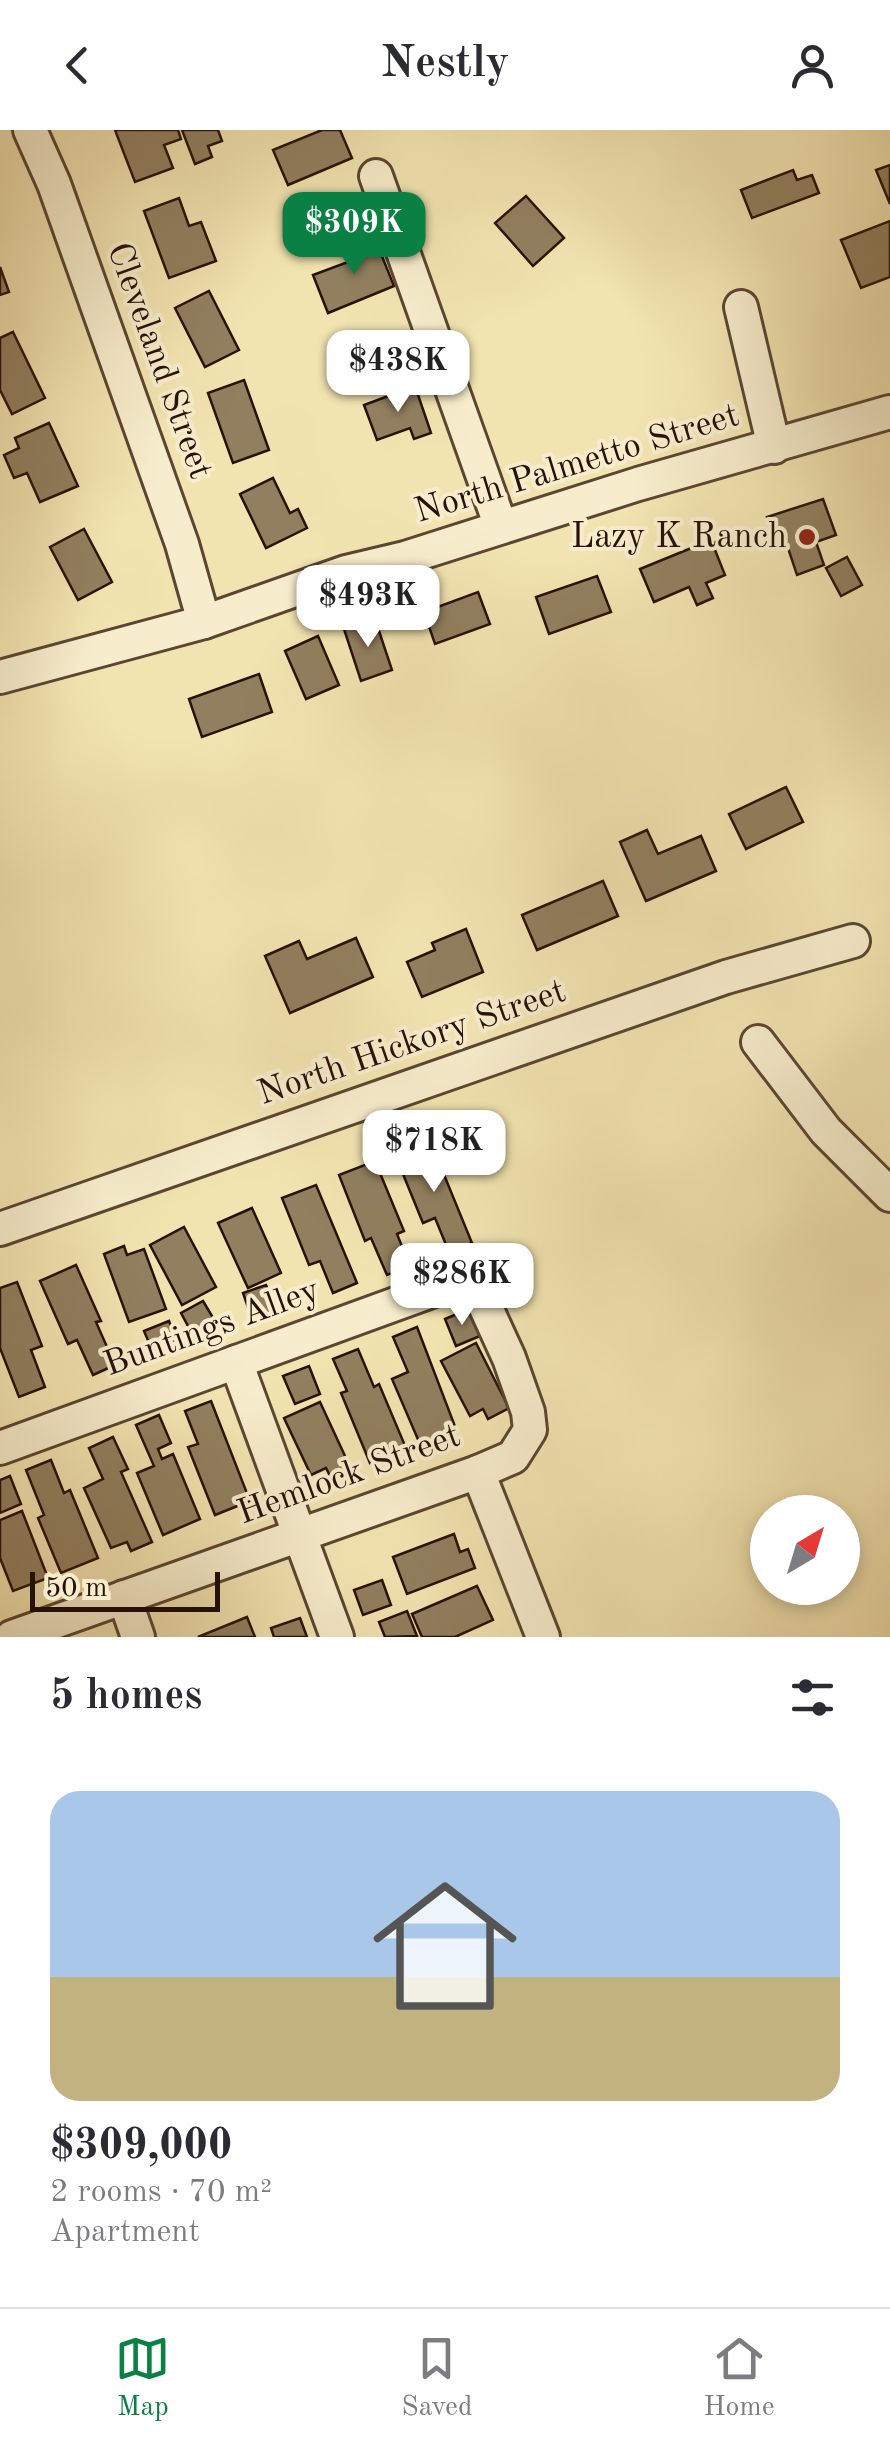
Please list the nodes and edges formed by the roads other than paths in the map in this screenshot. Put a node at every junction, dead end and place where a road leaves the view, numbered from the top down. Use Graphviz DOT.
graph roads {
  1 [pos="30,130"];
  2 [pos="376,176"];
  3 [pos="741,307"];
  4 [pos="890,412"];
  5 [pos="774,447"];
  6 [pos="501,527"];
  7 [pos="204,622"];
  8 [pos="0,677"];
  9 [pos="854,941"];
  10 [pos="758,1042"];
  11 [pos="890,1195"];
  12 [pos="0,1229"];
  13 [pos="452,1283"];
  14 [pos="236,1362"];
  15 [pos="0,1448"];
  16 [pos="478,1472"];
  17 [pos="300,1535"];
  18 [pos="124,1596"];
  19 [pos="12,1637"];
  20 [pos="138,1637"];
  21 [pos="337,1637"];
  22 [pos="543,1637"];
  1 -- 7 [label="street, Cleveland Street"];
  2 -- 6 [label="street"];
  3 -- 5 [label="street"];
  4 -- 5 [label="street, North Palmetto Street"];
  5 -- 6 [label="street, North Palmetto Street"];
  6 -- 7 [label="street, North Palmetto Street"];
  7 -- 8 [label="street, North Palmetto Street"];
  9 -- 12 [label="street, North Hickory Street"];
  10 -- 11 [label="street"];
  13 -- 14 [label="street, Buntings Alley"];
  13 -- 16 [label="street, Hemlock Street"];
  14 -- 15 [label="street, Buntings Alley"];
  14 -- 17 [label="street"];
  16 -- 17 [label="street, Hemlock Street"];
  16 -- 22 [label="street"];
  17 -- 18 [label="street, Hemlock Street"];
  17 -- 21 [label="street"];
  18 -- 19 [label="street, Hemlock Street"];
  18 -- 20 [label="street"];
}
